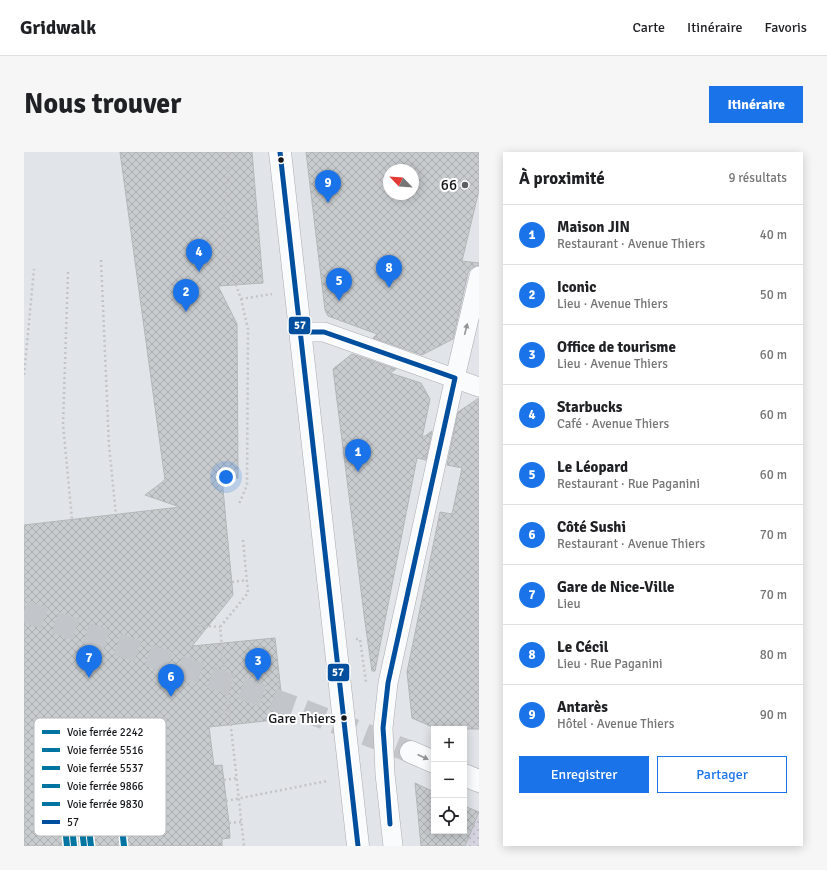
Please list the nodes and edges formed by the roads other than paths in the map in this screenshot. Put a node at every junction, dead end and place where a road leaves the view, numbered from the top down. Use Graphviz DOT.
graph roads {
  1 [pos="280,152"];
  2 [pos="479,276"];
  3 [pos="300,332"];
  4 [pos="455,378"];
  5 [pos="479,387"];
  6 [pos="411,752"];
  7 [pos="431,761"];
  8 [pos="467,776"];
  9 [pos="479,781"];
  10 [pos="358,846"];
  11 [pos="393,846"];
  1 -- 3 [label="street"];
  4 -- 2 [label="street, one-way"];
  3 -- 4 [label="street"];
  3 -- 10 [label="street"];
  4 -- 5 [label="street"];
  4 -- 11 [label="street"];
  6 -- 7 [label="street, one-way"];
  8 -- 9 [label="street"];
}
